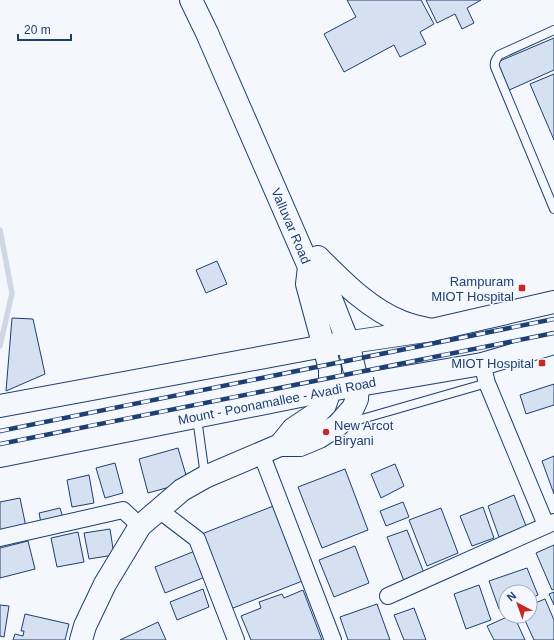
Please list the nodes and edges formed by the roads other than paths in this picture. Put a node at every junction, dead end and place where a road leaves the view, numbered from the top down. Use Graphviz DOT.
graph roads {
  1 [pos="190,0"];
  2 [pos="554,30"];
  3 [pos="554,209"];
  4 [pos="295,236"];
  5 [pos="309,267"];
  6 [pos="554,302"];
  7 [pos="432,330"];
  8 [pos="348,342"];
  9 [pos="554,343"];
  10 [pos="324,346"];
  11 [pos="485,373"];
  12 [pos="358,385"];
  13 [pos="330,390"];
  14 [pos="0,406"];
  15 [pos="196,416"];
  16 [pos="338,425"];
  17 [pos="280,445"];
  18 [pos="261,453"];
  19 [pos="0,456"];
  20 [pos="205,477"];
  21 [pos="159,510"];
  22 [pos="550,524"];
  23 [pos="140,526"];
  24 [pos="0,538"];
  25 [pos="388,596"];
  26 [pos="81,640"];
  27 [pos="236,640"];
  28 [pos="333,640"];
  1 -- 4 [label="main road, Valluvar Road"];
  2 -- 3 [label="lane"];
  4 -- 5 [label="main road, Valluvar Road"];
  4 -- 7 [label="main road"];
  5 -- 8 [label="main road"];
  5 -- 10 [label="main road, Valluvar Road"];
  6 -- 7 [label="main road"];
  7 -- 8 [label="main road"];
  8 -- 10 [label="main road"];
  8 -- 12 [label="main road"];
  9 -- 11 [label="main road, Mount - Poonamallee - Avadi Road"];
  10 -- 13 [label="main road, Valluvar Road"];
  10 -- 14 [label="main road"];
  11 -- 12 [label="main road, Mount - Poonamallee - Avadi Road"];
  11 -- 16 [label="lane"];
  11 -- 22 [label="street"];
  12 -- 13 [label="main road, Mount - Poonamallee - Avadi Road"];
  12 -- 16 [label="main road"];
  13 -- 15 [label="main road, Mount - Poonamallee - Avadi Road"];
  13 -- 17 [label="main road, Valluvar Road"];
  15 -- 19 [label="main road, Mount - Poonamallee - Avadi Road"];
  15 -- 20 [label="lane"];
  16 -- 17 [label="main road"];
  17 -- 18 [label="main road"];
  18 -- 20 [label="main road"];
  18 -- 28 [label="street"];
  20 -- 21 [label="main road"];
  21 -- 23 [label="main road"];
  21 -- 27 [label="street"];
  22 -- 25 [label="street"];
  23 -- 24 [label="street"];
  23 -- 26 [label="main road"];
}
